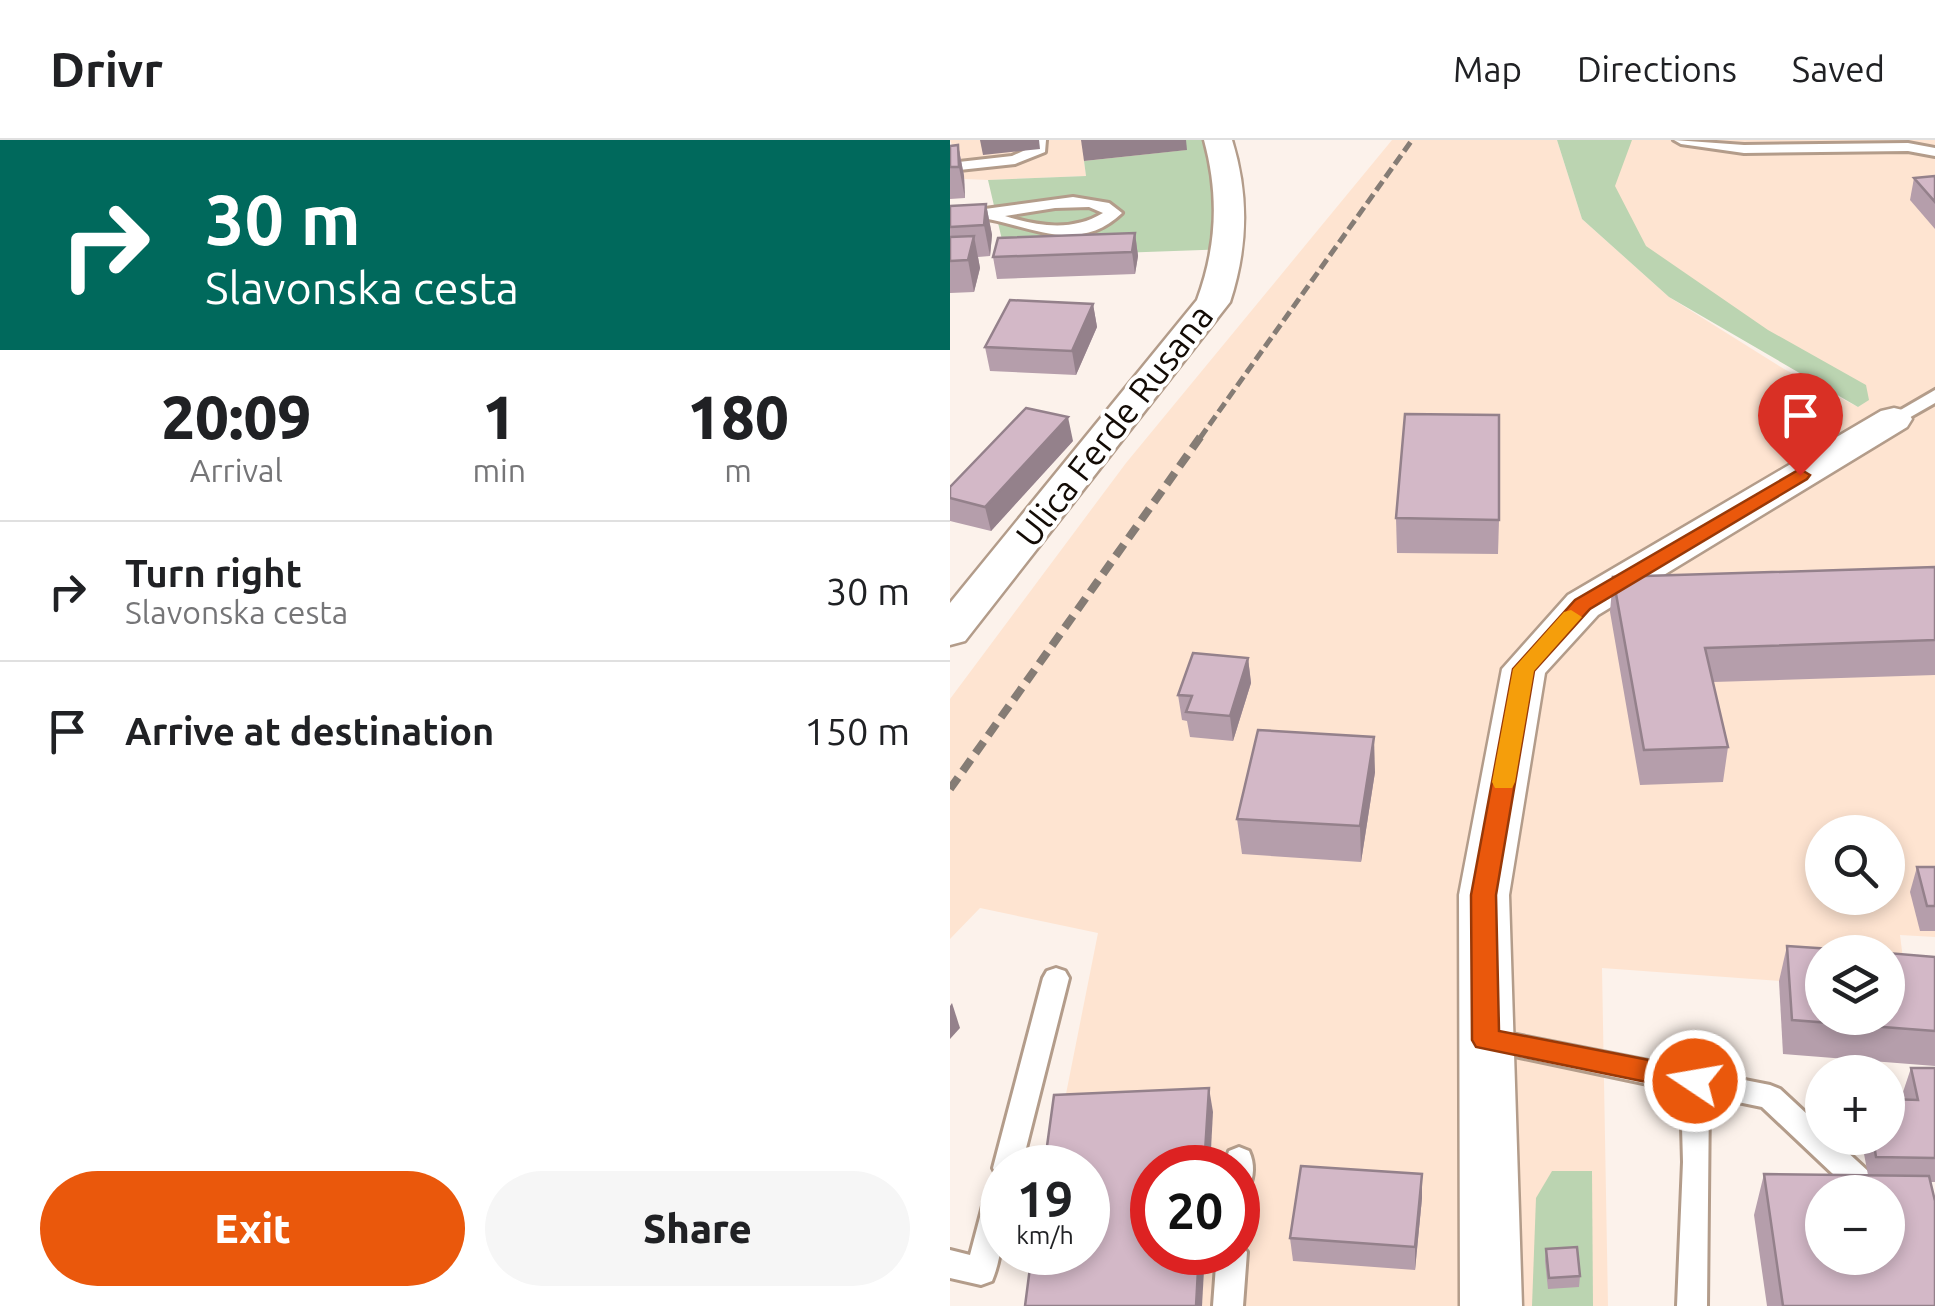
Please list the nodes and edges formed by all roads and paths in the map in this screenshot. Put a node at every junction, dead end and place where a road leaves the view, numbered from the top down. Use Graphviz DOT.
graph roads {
  1 [pos="1040,140"];
  2 [pos="1218,140"];
  3 [pos="1681,140"];
  4 [pos="1863,144"];
  5 [pos="1935,152"];
  6 [pos="950,166"];
  7 [pos="950,213"];
  8 [pos="985,214"];
  9 [pos="1935,395"];
  10 [pos="1894,420"];
  11 [pos="950,631"];
  12 [pos="1056,978"];
  13 [pos="1486,1040"];
  14 [pos="1695,1081"];
  15 [pos="1014,1145"];
  16 [pos="1852,1175"];
  17 [pos="950,1264"];
  18 [pos="980,1271"];
  19 [pos="1230,1275"];
  20 [pos="1228,1306"];
  21 [pos="1491,1306"];
  22 [pos="1692,1306"];
  1 -- 6 [label="lane"];
  2 -- 11 [label="street, Ulica Ferde Rusana"];
  3 -- 4 [label="lane"];
  4 -- 5 [label="lane"];
  7 -- 8 [label="lane"];
  8 -- 8 [label="lane"];
  9 -- 10 [label="lane"];
  10 -- 13 [label="street"];
  12 -- 15 [label="lane"];
  13 -- 14 [label="lane"];
  13 -- 21 [label="street"];
  14 -- 16 [label="lane"];
  14 -- 22 [label="lane"];
  17 -- 18 [label="lane"];
  19 -- 20 [label="lane"];
}
